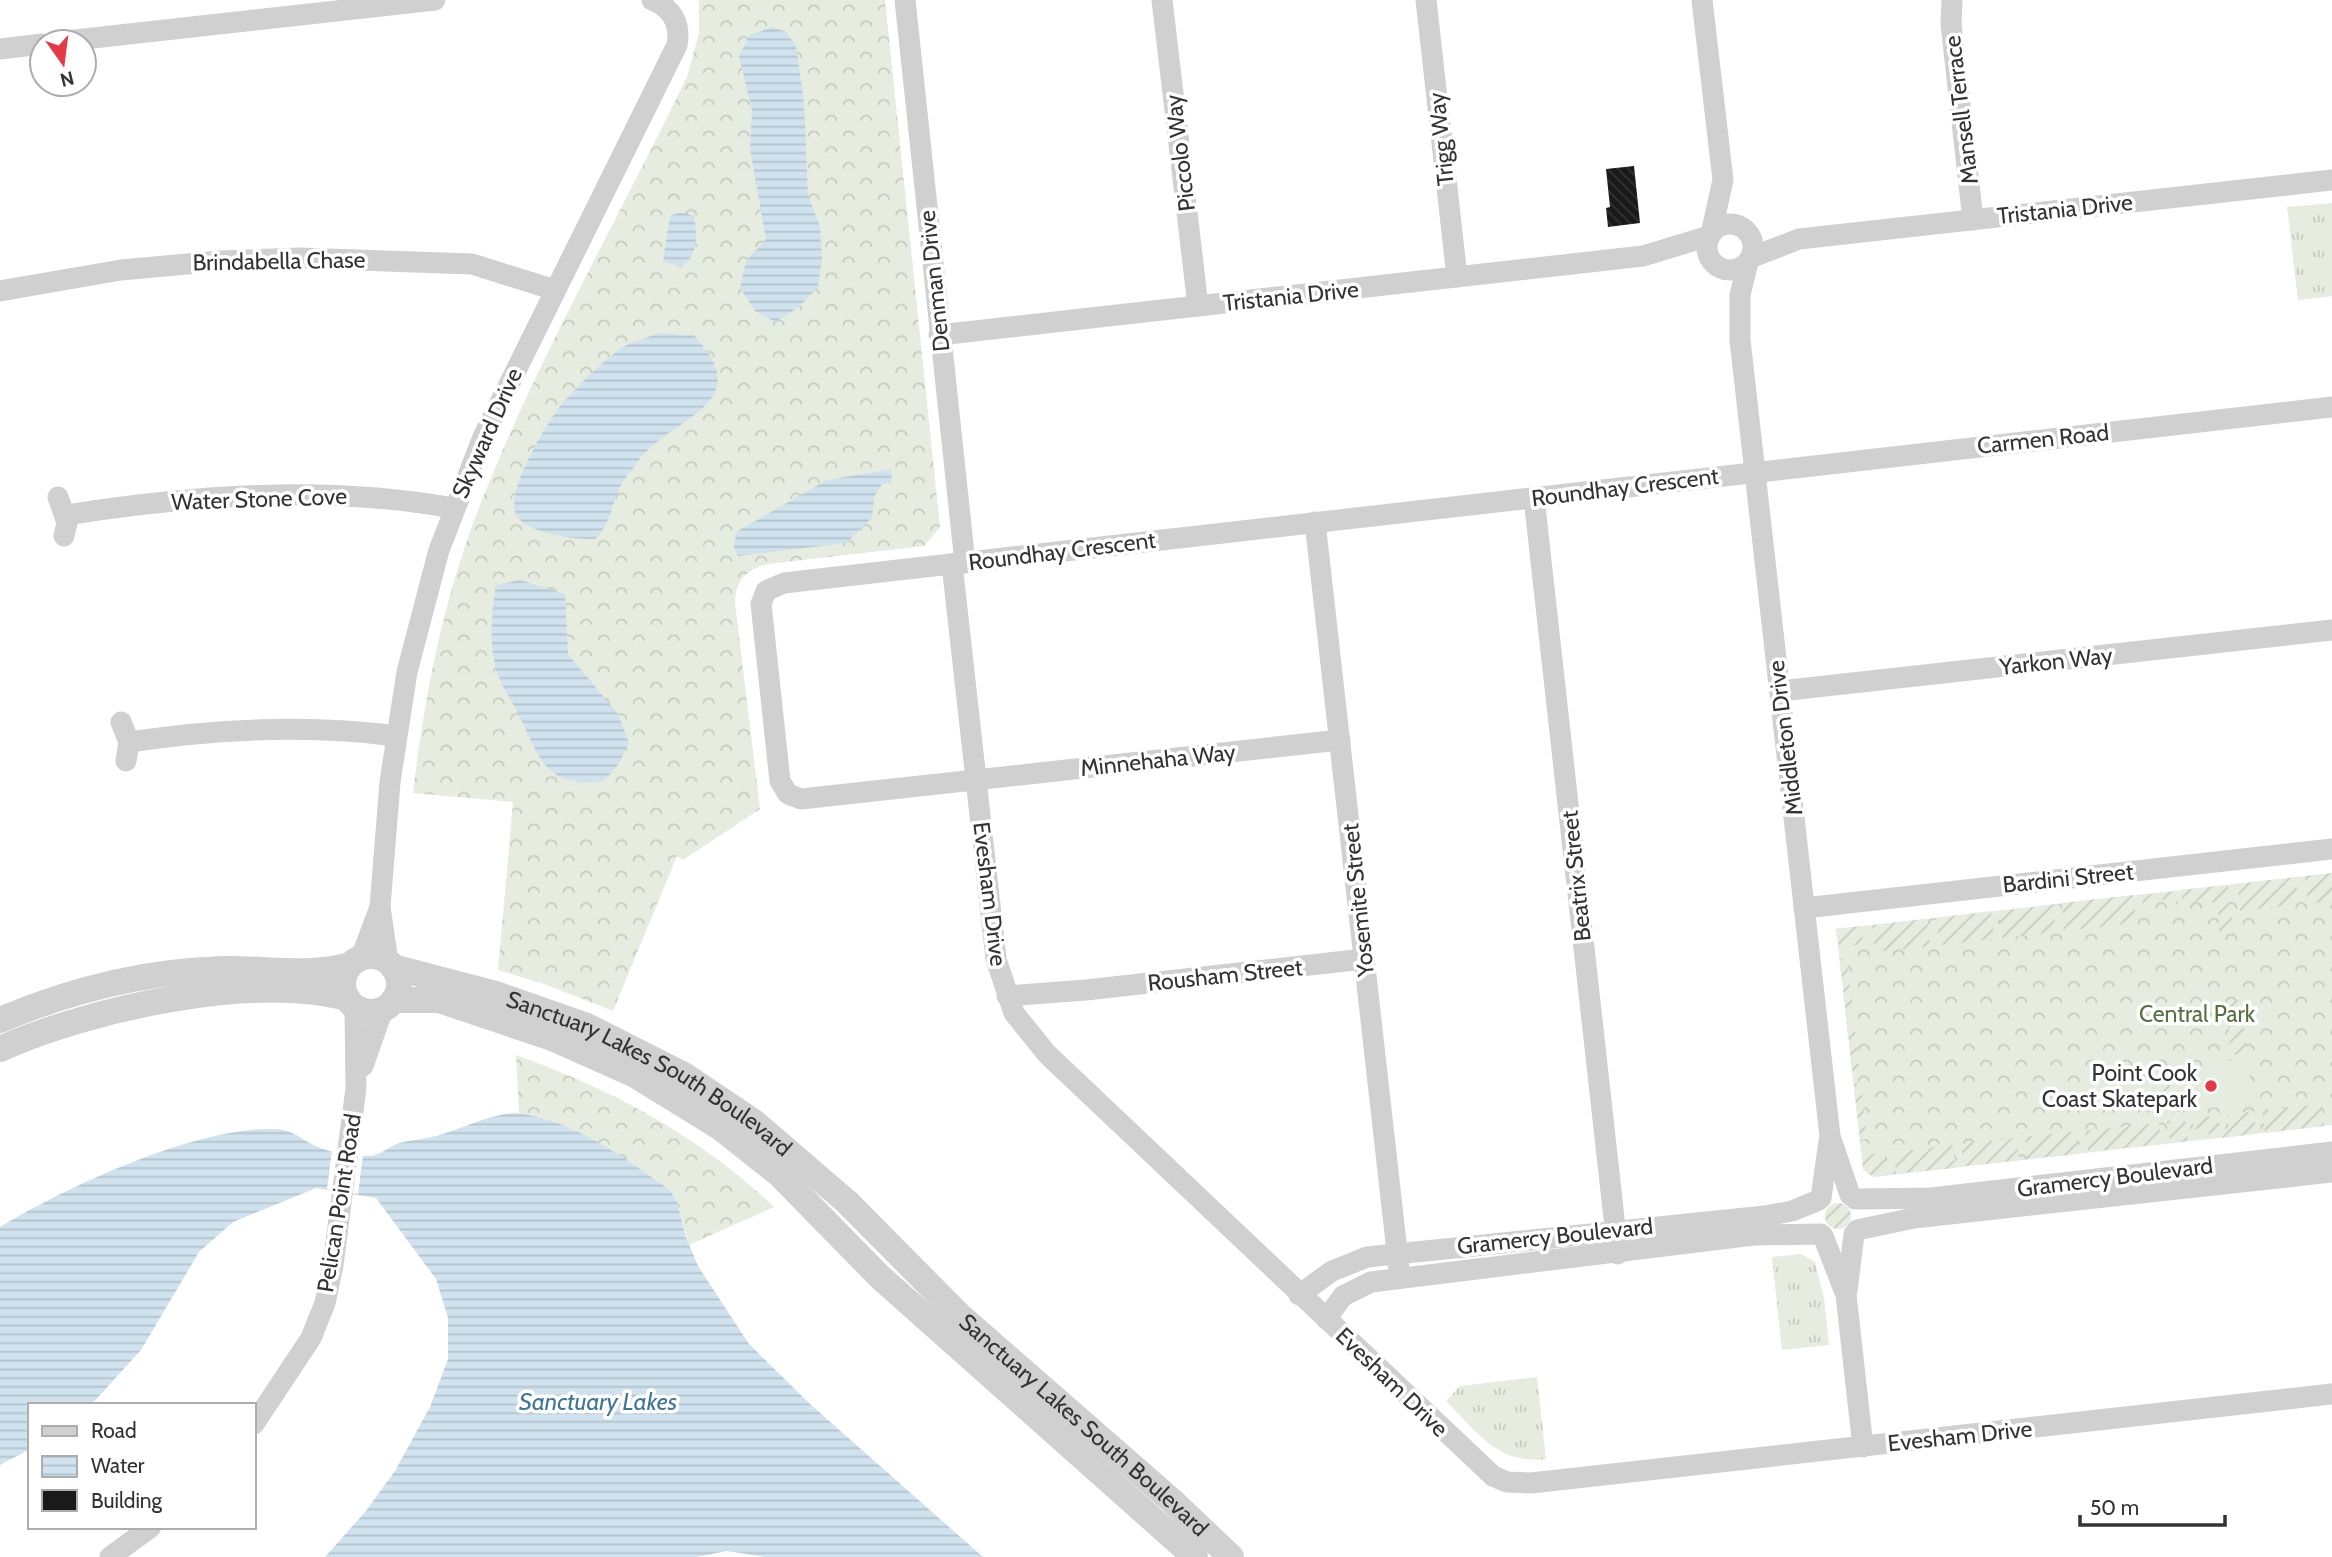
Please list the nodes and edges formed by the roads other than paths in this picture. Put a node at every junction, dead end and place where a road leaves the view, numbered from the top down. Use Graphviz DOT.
graph roads {
  1 [pos="435,0"];
  2 [pos="652,0"];
  3 [pos="905,0"];
  4 [pos="1162,0"];
  5 [pos="1426,0"];
  6 [pos="1702,0"];
  7 [pos="1952,0"];
  8 [pos="98,37"];
  9 [pos="28,46"];
  10 [pos="0,50"];
  11 [pos="1723,180"];
  12 [pos="2332,180"];
  13 [pos="1973,220"];
  14 [pos="1743,228"];
  15 [pos="1710,235"];
  16 [pos="1799,239"];
  17 [pos="1643,256"];
  18 [pos="1749,260"];
  19 [pos="1716,266"];
  20 [pos="1457,277"];
  21 [pos="555,290"];
  22 [pos="0,291"];
  23 [pos="1198,306"];
  24 [pos="939,335"];
  25 [pos="1740,340"];
  26 [pos="2332,407"];
  27 [pos="1755,471"];
  28 [pos="1534,498"];
  29 [pos="453,508"];
  30 [pos="62,516"];
  31 [pos="1315,522"];
  32 [pos="958,563"];
  33 [pos="2332,630"];
  34 [pos="1780,691"];
  35 [pos="396,736"];
  36 [pos="1340,740"];
  37 [pos="125,741"];
  38 [pos="976,781"];
  39 [pos="2332,849"];
  40 [pos="380,907"];
  41 [pos="1804,908"];
  42 [pos="1364,959"];
  43 [pos="356,962"];
  44 [pos="390,965"];
  45 [pos="351,1003"];
  46 [pos="389,1004"];
  47 [pos="1011,1004"];
  48 [pos="0,1020"];
  49 [pos="0,1049"];
  50 [pos="356,1088"];
  51 [pos="1830,1136"];
  52 [pos="2332,1152"];
  53 [pos="2332,1172"];
  54 [pos="1853,1197"];
  55 [pos="1820,1199"];
  56 [pos="1616,1229"];
  57 [pos="877,1230"];
  58 [pos="1855,1232"];
  59 [pos="1822,1235"];
  60 [pos="854,1252"];
  61 [pos="1398,1253"];
  62 [pos="1619,1254"];
  63 [pos="1400,1279"];
  64 [pos="1299,1295"];
  65 [pos="1846,1295"];
  66 [pos="1326,1319"];
  67 [pos="2332,1394"];
  68 [pos="256,1421"];
  69 [pos="1863,1447"];
  70 [pos="147,1529"];
  71 [pos="110,1557"];
  72 [pos="1195,1557"];
  73 [pos="1231,1557"];
  1 -- 8 [label="street"];
  2 -- 21 [label="street, Skyward Drive"];
  3 -- 24 [label="street, Denman Drive"];
  4 -- 23 [label="street, Piccolo Way"];
  5 -- 20 [label="street, Trigg Way"];
  6 -- 11 [label="street"];
  7 -- 13 [label="street, Mansell Terrace"];
  9 -- 10 [label="street"];
  11 -- 14 [label="street"];
  11 -- 15 [label="street"];
  12 -- 13 [label="street, Tristania Drive"];
  13 -- 16 [label="street, Tristania Drive"];
  14 -- 15 [label="street"];
  14 -- 16 [label="street, Tristania Drive"];
  14 -- 18 [label="street"];
  15 -- 17 [label="street, Tristania Drive"];
  15 -- 19 [label="street"];
  16 -- 18 [label="street, Tristania Drive"];
  17 -- 19 [label="street, Tristania Drive"];
  17 -- 20 [label="street, Tristania Drive"];
  18 -- 19 [label="street"];
  18 -- 25 [label="street, Middleton Drive"];
  19 -- 25 [label="street, Middleton Drive"];
  20 -- 23 [label="street, Tristania Drive"];
  21 -- 22 [label="street, Brindabella Chase"];
  21 -- 29 [label="street, Skyward Drive"];
  23 -- 24 [label="street, Tristania Drive"];
  24 -- 32 [label="street, Denman Drive"];
  25 -- 27 [label="street, Middleton Drive"];
  26 -- 27 [label="street, Carmen Road"];
  27 -- 28 [label="street, Roundhay Crescent"];
  27 -- 34 [label="street, Middleton Drive"];
  28 -- 31 [label="street, Roundhay Crescent"];
  28 -- 56 [label="street, Beatrix Street"];
  29 -- 30 [label="street, Water Stone Cove"];
  29 -- 35 [label="street, Skyward Drive"];
  31 -- 32 [label="street, Roundhay Crescent"];
  31 -- 36 [label="street, Yosemite Street"];
  32 -- 38 [label="street, Evesham Drive"];
  32 -- 38 [label="street, Roundhay Crescent"];
  33 -- 34 [label="street, Yarkon Way"];
  34 -- 41 [label="street, Middleton Drive"];
  35 -- 37 [label="street"];
  35 -- 40 [label="street, Skyward Drive"];
  36 -- 38 [label="street, Minnehaha Way"];
  36 -- 42 [label="street, Yosemite Street"];
  38 -- 47 [label="street, Evesham Drive"];
  39 -- 41 [label="street, Bardini Street"];
  40 -- 43 [label="street, Skyward Drive"];
  40 -- 44 [label="street, Skyward Drive"];
  41 -- 51 [label="street, Middleton Drive"];
  42 -- 47 [label="street, Rousham Street"];
  42 -- 61 [label="street, Yosemite Street"];
  43 -- 44 [label="street, Sanctuary Lakes South Boulevard"];
  43 -- 45 [label="street"];
  43 -- 48 [label="street, Sanctuary Lakes South Boulevard"];
  44 -- 46 [label="street"];
  44 -- 57 [label="street, Sanctuary Lakes South Boulevard"];
  45 -- 46 [label="street, Sanctuary Lakes South Boulevard"];
  45 -- 49 [label="street, Sanctuary Lakes South Boulevard"];
  45 -- 50 [label="street, Pelican Point Road"];
  46 -- 50 [label="street, Pelican Point Road"];
  46 -- 60 [label="street, Sanctuary Lakes South Boulevard"];
  47 -- 64 [label="street, Evesham Drive"];
  50 -- 68 [label="street, Pelican Point Road"];
  51 -- 54 [label="street, Middleton Drive"];
  51 -- 55 [label="street, Middleton Drive"];
  52 -- 54 [label="street, Gramercy Boulevard"];
  53 -- 58 [label="street, Gramercy Boulevard"];
  54 -- 55 [label="street"];
  54 -- 58 [label="street"];
  55 -- 56 [label="street, Gramercy Boulevard"];
  55 -- 59 [label="street"];
  56 -- 61 [label="street, Gramercy Boulevard"];
  56 -- 62 [label="street, Beatrix Street"];
  57 -- 60 [label="street"];
  57 -- 73 [label="street, Sanctuary Lakes South Boulevard"];
  58 -- 59 [label="street"];
  58 -- 65 [label="street"];
  59 -- 62 [label="street, Gramercy Boulevard"];
  59 -- 65 [label="street"];
  60 -- 72 [label="street, Sanctuary Lakes South Boulevard"];
  61 -- 63 [label="street, Yosemite Street"];
  61 -- 64 [label="street, Gramercy Boulevard"];
  62 -- 63 [label="street, Gramercy Boulevard"];
  63 -- 66 [label="street, Gramercy Boulevard"];
  64 -- 66 [label="street, Evesham Drive"];
  65 -- 69 [label="street"];
  66 -- 69 [label="street, Evesham Drive"];
  67 -- 69 [label="street, Evesham Drive"];
  70 -- 71 [label="street"];
}
